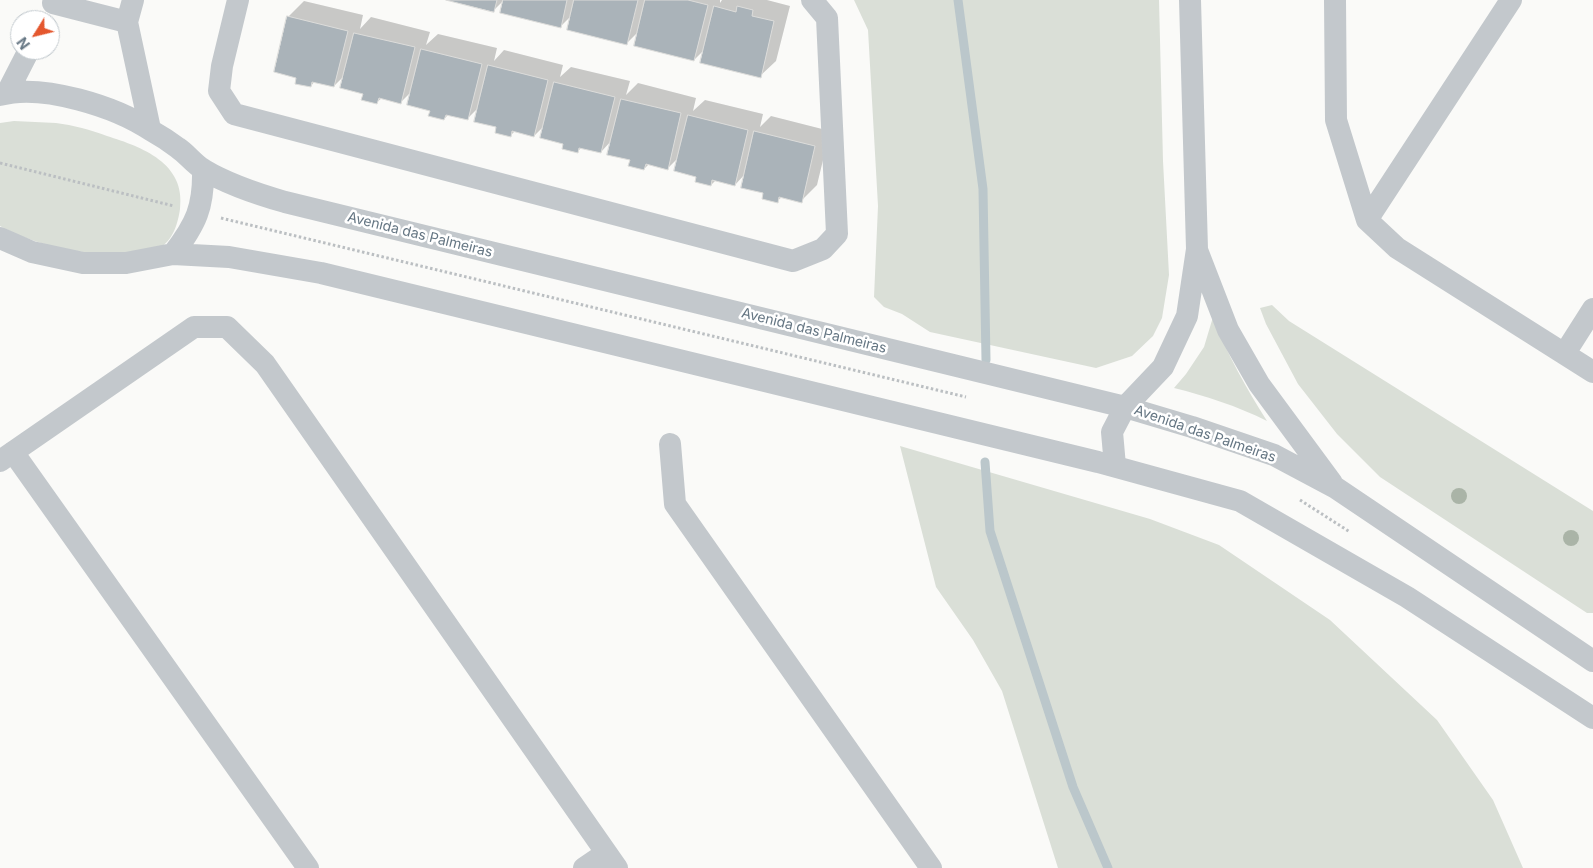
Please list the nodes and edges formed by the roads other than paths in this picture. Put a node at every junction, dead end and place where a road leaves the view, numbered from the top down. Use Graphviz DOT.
graph roads {
  1 [pos="133,0"];
  2 [pos="238,0"];
  3 [pos="812,0"];
  4 [pos="1190,0"];
  5 [pos="1335,0"];
  6 [pos="1511,0"];
  7 [pos="51,8"];
  8 [pos="127,22"];
  9 [pos="23,60"];
  10 [pos="3,94"];
  11 [pos="150,129"];
  12 [pos="203,169"];
  13 [pos="1367,220"];
  14 [pos="0,238"];
  15 [pos="1197,249"];
  16 [pos="174,254"];
  17 [pos="1593,309"];
  18 [pos="1565,354"];
  19 [pos="1593,372"];
  20 [pos="1125,407"];
  21 [pos="670,444"];
  22 [pos="6,457"];
  23 [pos="1116,466"];
  24 [pos="1336,488"];
  25 [pos="1593,661"];
  26 [pos="1593,718"];
  27 [pos="612,860"];
  28 [pos="308,868"];
  29 [pos="584,868"];
  30 [pos="931,868"];
  1 -- 8 [label="street"];
  2 -- 3 [label="street"];
  4 -- 15 [label="street"];
  5 -- 13 [label="street"];
  6 -- 13 [label="street"];
  7 -- 8 [label="street"];
  8 -- 11 [label="street"];
  9 -- 10 [label="street"];
  10 -- 11 [label="street, Avenida das Palmeiras"];
  11 -- 12 [label="street, Avenida das Palmeiras"];
  12 -- 16 [label="street"];
  12 -- 20 [label="street, Avenida das Palmeiras"];
  13 -- 18 [label="street"];
  14 -- 16 [label="street"];
  15 -- 20 [label="street"];
  15 -- 24 [label="street"];
  16 -- 23 [label="street"];
  17 -- 18 [label="street"];
  18 -- 19 [label="street"];
  20 -- 23 [label="street"];
  20 -- 24 [label="street, Avenida das Palmeiras"];
  21 -- 30 [label="street"];
  22 -- 27 [label="street"];
  22 -- 28 [label="street"];
  23 -- 26 [label="street"];
  24 -- 25 [label="street, Avenida das Palmeiras"];
  27 -- 29 [label="street"];
}
